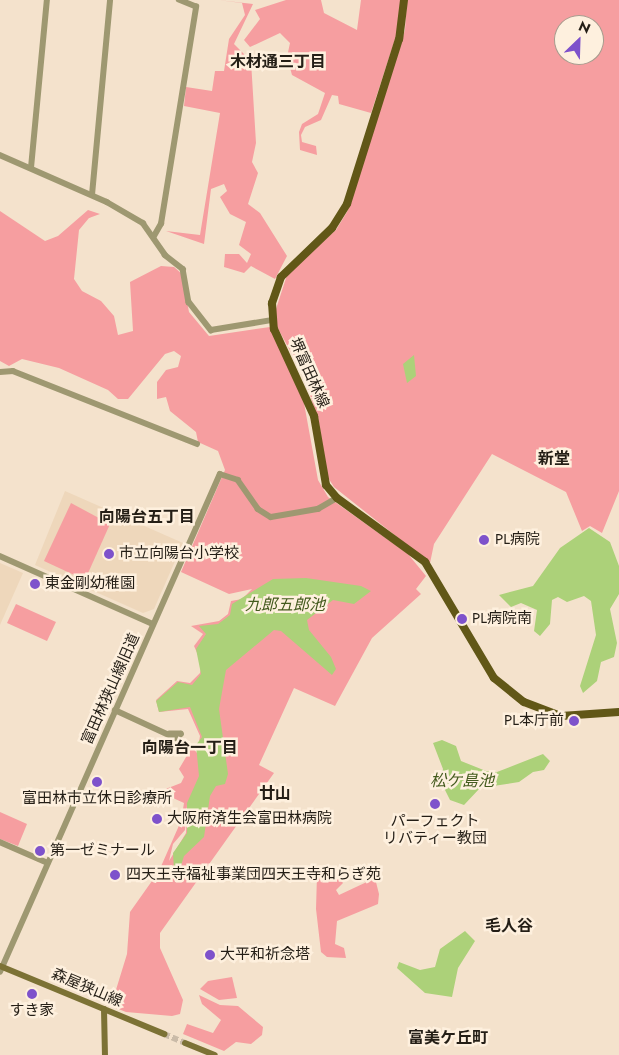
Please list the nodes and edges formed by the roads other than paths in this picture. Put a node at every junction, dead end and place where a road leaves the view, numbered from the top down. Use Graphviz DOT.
graph roads {
  1 [pos="47,0"];
  2 [pos="110,0"];
  3 [pos="180,0"];
  4 [pos="404,0"];
  5 [pos="0,155"];
  6 [pos="31,168"];
  7 [pos="92,195"];
  8 [pos="154,236"];
  9 [pos="272,320"];
  10 [pos="0,372"];
  11 [pos="196,444"];
  12 [pos="336,498"];
  13 [pos="0,556"];
  14 [pos="153,624"];
  15 [pos="115,710"];
  16 [pos="619,712"];
  17 [pos="170,734"];
  18 [pos="0,842"];
  19 [pos="48,863"];
  20 [pos="1,968"];
  21 [pos="104,1009"];
  22 [pos="164,1034"];
  23 [pos="185,1043"];
  24 [pos="105,1055"];
  25 [pos="215,1055"];
  1 -- 6 [label="street"];
  2 -- 7 [label="street"];
  3 -- 8 [label="street"];
  4 -- 9 [label="main road, 堺富田林線"];
  5 -- 6 [label="street"];
  6 -- 7 [label="street"];
  7 -- 8 [label="street"];
  8 -- 9 [label="street"];
  9 -- 12 [label="main road, 堺富田林線"];
  10 -- 11 [label="street"];
  12 -- 14 [label="street"];
  12 -- 16 [label="main road, 堺富田林線"];
  13 -- 14 [label="street, 富田林狭山線旧道"];
  14 -- 15 [label="street, 富田林狭山線旧道"];
  15 -- 17 [label="street"];
  15 -- 19 [label="street, 富田林狭山線旧道"];
  18 -- 19 [label="street"];
  19 -- 20 [label="street, 富田林狭山線旧道"];
  20 -- 21 [label="main road, 森屋狭山線"];
  21 -- 22 [label="main road, 森屋狭山線"];
  21 -- 24 [label="main road"];
  23 -- 25 [label="main road"];
}
